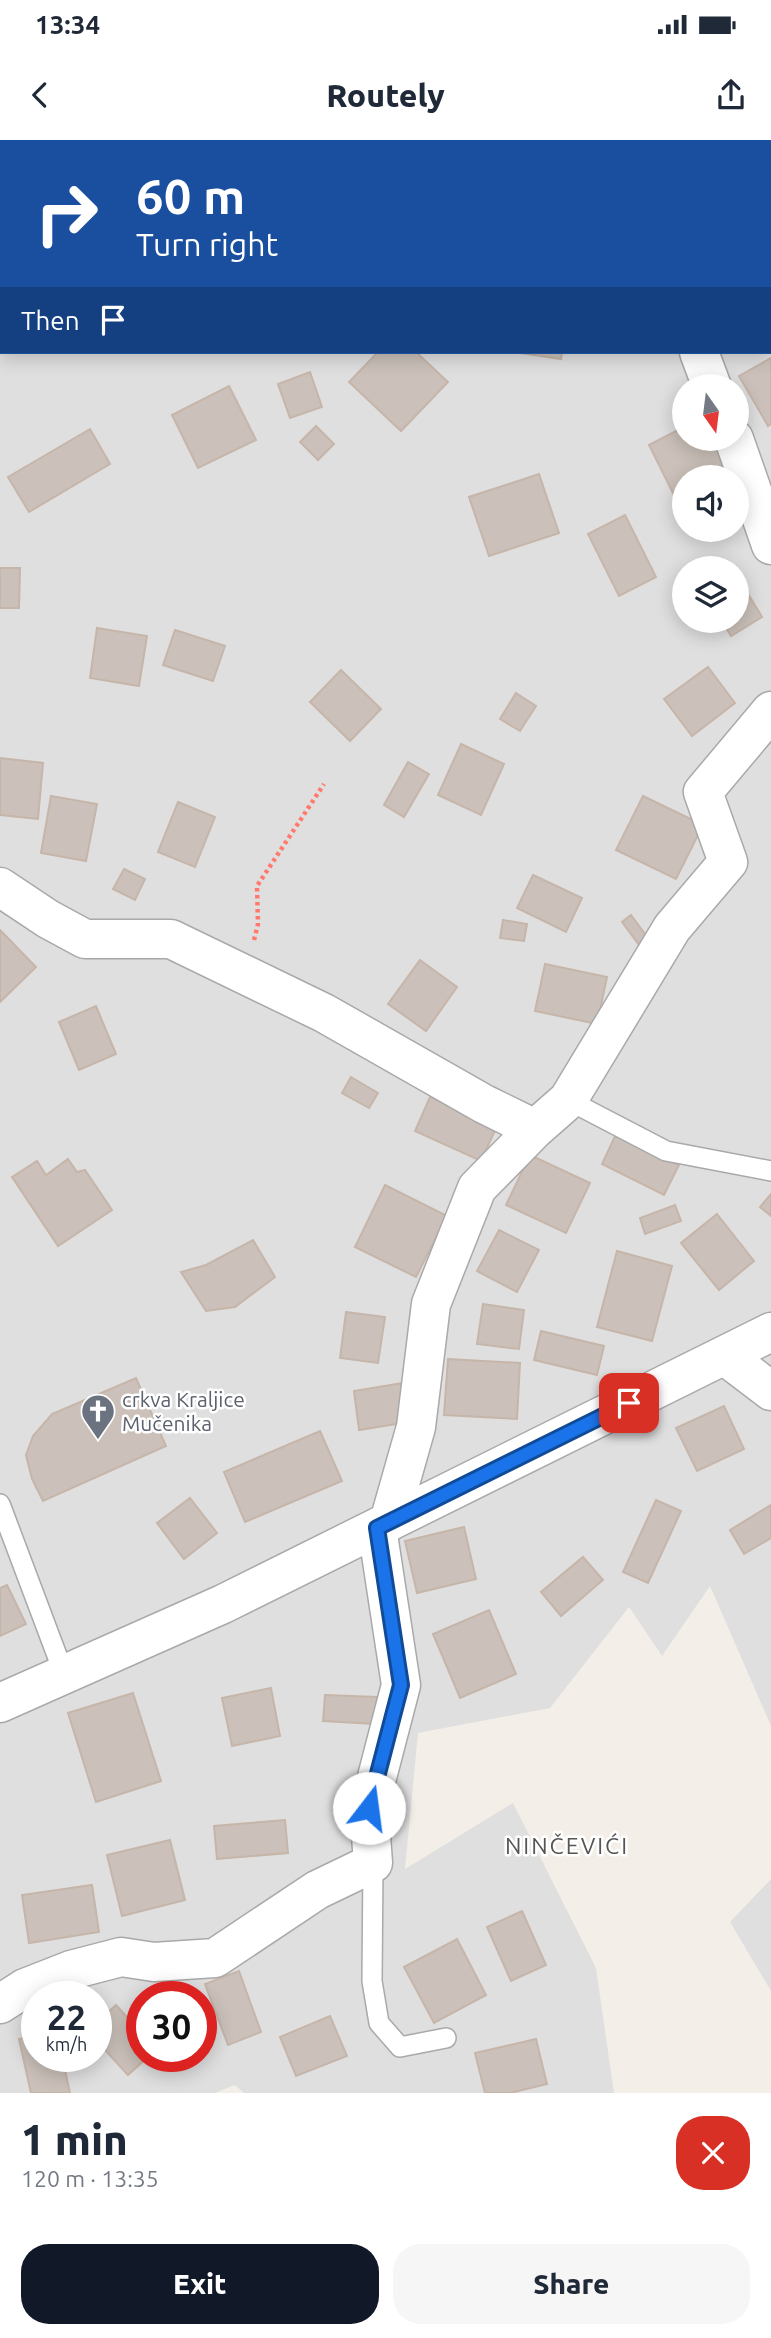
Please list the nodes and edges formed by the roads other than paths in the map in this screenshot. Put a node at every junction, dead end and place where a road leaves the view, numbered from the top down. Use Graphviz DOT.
graph roads {
  1 [pos="700,354"];
  2 [pos="707,374"];
  3 [pos="739,452"];
  4 [pos="771,545"];
  5 [pos="771,711"];
  6 [pos="0,887"];
  7 [pos="568,1100"];
  8 [pos="535,1129"];
  9 [pos="771,1171"];
  10 [pos="771,1332"];
  11 [pos="725,1356"];
  12 [pos="771,1391"];
  13 [pos="0,1504"];
  14 [pos="383,1525"];
  15 [pos="64,1674"];
  16 [pos="0,1703"];
  17 [pos="373,1863"];
  18 [pos="0,2004"];
  19 [pos="446,2038"];
  1 -- 2 [label="street"];
  3 -- 4 [label="street"];
  5 -- 7 [label="street"];
  6 -- 8 [label="street"];
  7 -- 8 [label="street"];
  7 -- 9 [label="lane"];
  8 -- 14 [label="street"];
  10 -- 11 [label="street"];
  11 -- 12 [label="street"];
  11 -- 14 [label="street"];
  13 -- 15 [label="lane"];
  14 -- 15 [label="street"];
  14 -- 17 [label="street"];
  15 -- 16 [label="street"];
  17 -- 18 [label="street"];
  17 -- 19 [label="lane"];
}
